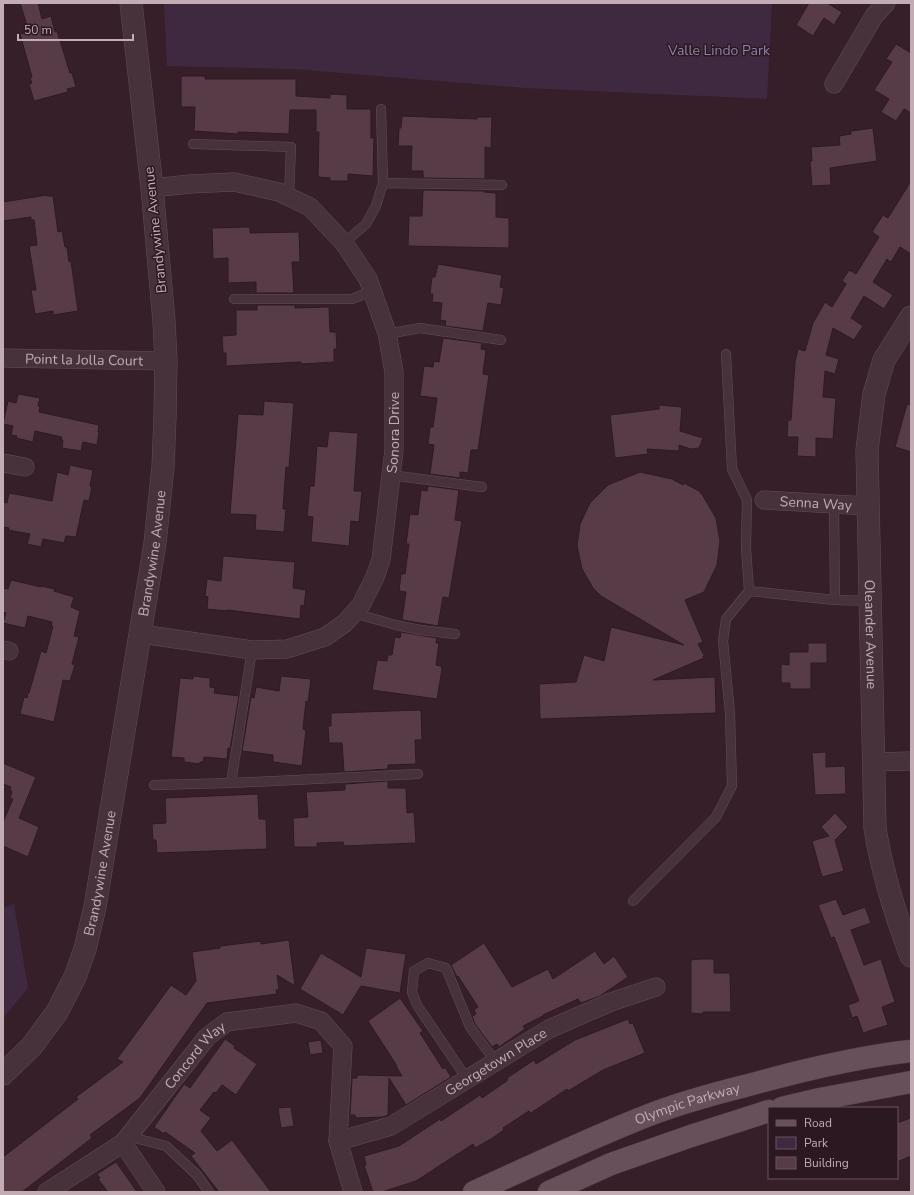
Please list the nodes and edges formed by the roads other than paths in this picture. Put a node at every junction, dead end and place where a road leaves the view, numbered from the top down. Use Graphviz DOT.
graph roads {
  1 [pos="131,3"];
  2 [pos="886,3"];
  3 [pos="834,84"];
  4 [pos="381,109"];
  5 [pos="193,144"];
  6 [pos="383,182"];
  7 [pos="502,185"];
  8 [pos="152,188"];
  9 [pos="289,196"];
  10 [pos="344,243"];
  11 [pos="372,291"];
  12 [pos="234,299"];
  13 [pos="911,317"];
  14 [pos="387,334"];
  15 [pos="501,340"];
  16 [pos="726,354"];
  17 [pos="3,358"];
  18 [pos="166,361"];
  19 [pos="3,463"];
  20 [pos="25,467"];
  21 [pos="390,475"];
  22 [pos="482,487"];
  23 [pos="756,500"];
  24 [pos="834,504"];
  25 [pos="868,506"];
  26 [pos="749,591"];
  27 [pos="835,600"];
  28 [pos="870,601"];
  29 [pos="353,614"];
  30 [pos="141,634"];
  31 [pos="455,634"];
  32 [pos="252,650"];
  33 [pos="911,761"];
  34 [pos="873,762"];
  35 [pos="418,774"];
  36 [pos="231,783"];
  37 [pos="154,785"];
  38 [pos="633,901"];
  39 [pos="911,956"];
  40 [pos="656,987"];
  41 [pos="911,1051"];
  42 [pos="496,1061"];
  43 [pos="3,1074"];
  44 [pos="467,1079"];
  45 [pos="911,1082"];
  46 [pos="786,1107"];
  47 [pos="768,1111"];
  48 [pos="125,1139"];
  49 [pos="338,1141"];
  50 [pos="47,1192"];
  51 [pos="156,1192"];
  52 [pos="209,1192"];
  53 [pos="353,1192"];
  54 [pos="474,1192"];
  55 [pos="549,1192"];
  1 -- 8 [label="street, Brandywine Avenue"];
  2 -- 3 [label="street"];
  4 -- 6 [label="lane"];
  5 -- 9 [label="lane"];
  6 -- 7 [label="lane"];
  6 -- 10 [label="lane"];
  8 -- 9 [label="street, Sonora Drive"];
  8 -- 18 [label="street, Brandywine Avenue"];
  9 -- 10 [label="street, Sonora Drive"];
  10 -- 11 [label="street, Sonora Drive"];
  11 -- 12 [label="lane"];
  11 -- 14 [label="street, Sonora Drive"];
  13 -- 25 [label="street, Oleander Avenue"];
  14 -- 15 [label="lane"];
  14 -- 21 [label="street, Sonora Drive"];
  16 -- 23 [label="lane"];
  17 -- 18 [label="street, Point la Jolla Court"];
  18 -- 30 [label="street, Brandywine Avenue"];
  19 -- 20 [label="street"];
  21 -- 22 [label="lane"];
  21 -- 29 [label="street, Sonora Drive"];
  23 -- 24 [label="street, Senna Way"];
  23 -- 26 [label="lane"];
  24 -- 25 [label="street, Senna Way"];
  24 -- 27 [label="lane"];
  25 -- 28 [label="street, Oleander Avenue"];
  26 -- 27 [label="lane"];
  26 -- 38 [label="lane"];
  27 -- 28 [label="lane"];
  28 -- 34 [label="street, Oleander Avenue"];
  29 -- 31 [label="lane"];
  29 -- 32 [label="street, Sonora Drive"];
  30 -- 32 [label="street, Sonora Drive"];
  30 -- 43 [label="street, Brandywine Avenue"];
  32 -- 36 [label="lane"];
  33 -- 34 [label="street"];
  34 -- 39 [label="street, Oleander Avenue"];
  35 -- 36 [label="lane"];
  36 -- 37 [label="lane"];
  40 -- 42 [label="street, Georgetown Place"];
  41 -- 54 [label="main road, Olympic Parkway"];
  42 -- 44 [label="street, Georgetown Place"];
  42 -- 44 [label="lane"];
  44 -- 49 [label="street, Georgetown Place"];
  45 -- 46 [label="main road"];
  47 -- 55 [label="main road"];
  48 -- 49 [label="street, Concord Way"];
  48 -- 50 [label="street, Concord Way"];
  48 -- 51 [label="street"];
  48 -- 52 [label="lane"];
  49 -- 53 [label="street, Concord Way"];
}
